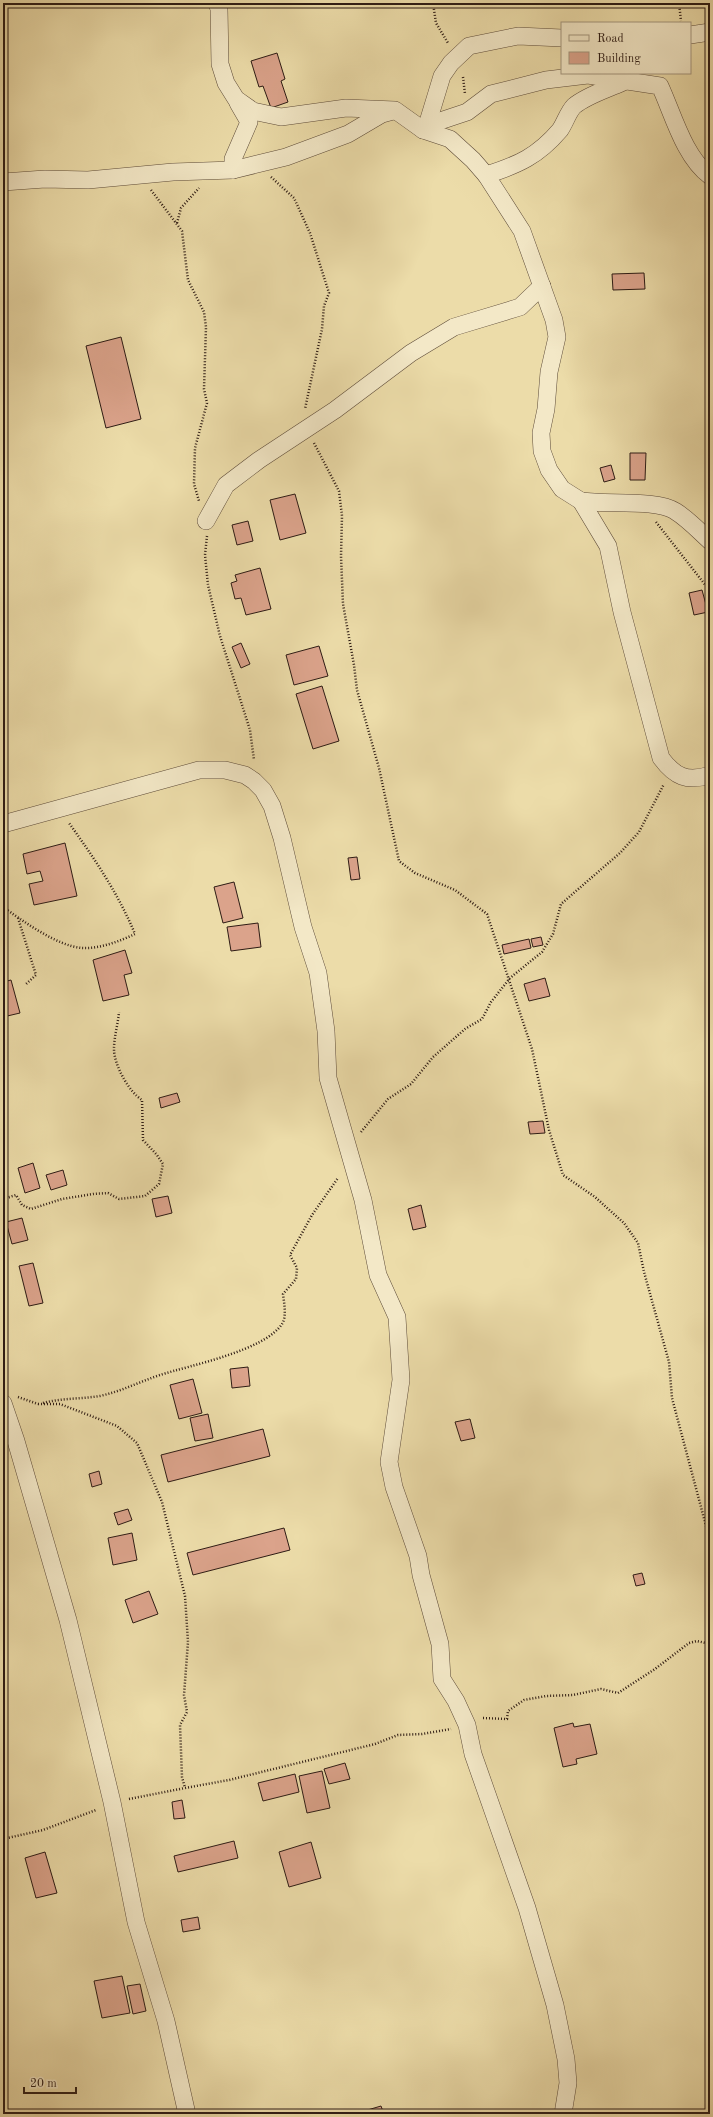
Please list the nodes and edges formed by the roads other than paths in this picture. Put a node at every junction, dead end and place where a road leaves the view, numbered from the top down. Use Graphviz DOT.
graph roads {
  1 [pos="217,3"];
  2 [pos="710,32"];
  3 [pos="691,35"];
  4 [pos="561,38"];
  5 [pos="623,82"];
  6 [pos="236,99"];
  7 [pos="395,110"];
  8 [pos="426,126"];
  9 [pos="233,170"];
  10 [pos="486,175"];
  11 [pos="710,176"];
  12 [pos="3,182"];
  13 [pos="542,286"];
  14 [pos="582,501"];
  15 [pos="206,521"];
  16 [pos="710,541"];
  17 [pos="710,775"];
  18 [pos="3,824"];
  19 [pos="3,1403"];
  20 [pos="187,2114"];
  21 [pos="563,2114"];
  1 -- 6 [label="street"];
  2 -- 3 [label="street"];
  4 -- 8 [label="street"];
  5 -- 8 [label="street"];
  5 -- 10 [label="street"];
  5 -- 11 [label="street"];
  6 -- 7 [label="street"];
  6 -- 9 [label="street"];
  7 -- 8 [label="street"];
  7 -- 9 [label="street"];
  8 -- 10 [label="street"];
  9 -- 12 [label="street"];
  10 -- 13 [label="street"];
  13 -- 14 [label="street"];
  13 -- 15 [label="street"];
  14 -- 16 [label="street"];
  14 -- 17 [label="street"];
  18 -- 21 [label="street"];
  19 -- 20 [label="street"];
}
